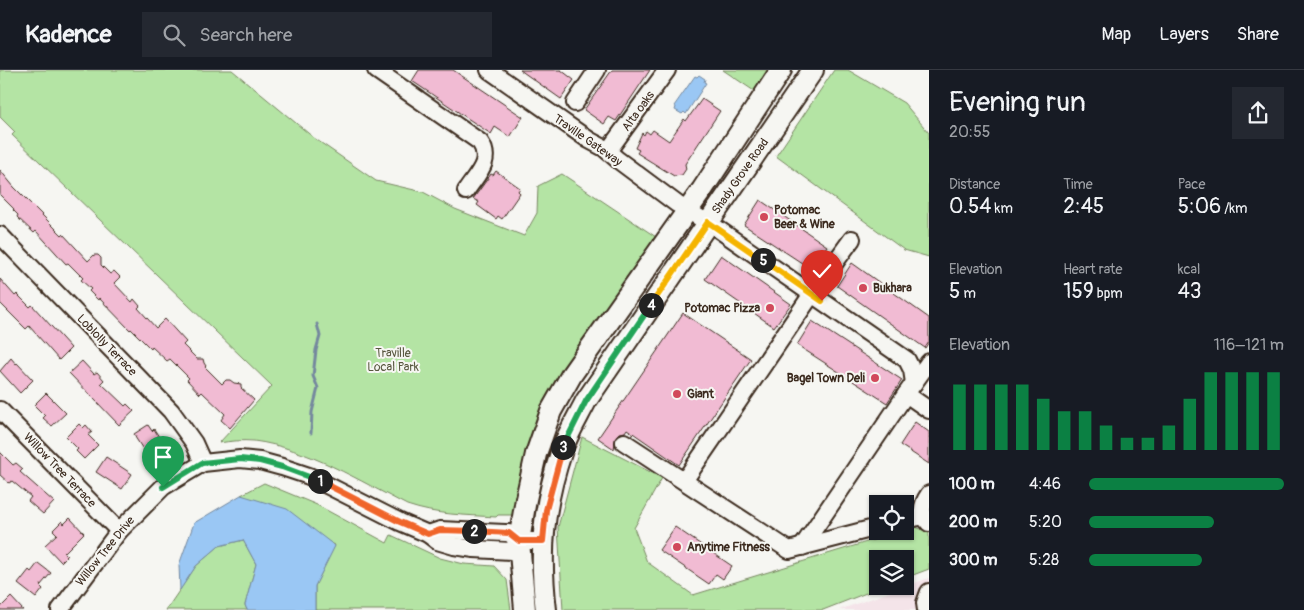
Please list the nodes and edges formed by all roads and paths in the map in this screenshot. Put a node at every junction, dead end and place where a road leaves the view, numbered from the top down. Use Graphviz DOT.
graph roads {
  1 [pos="376,70"];
  2 [pos="488,70"];
  3 [pos="597,70"];
  4 [pos="667,70"];
  5 [pos="781,70"];
  6 [pos="813,70"];
  7 [pos="401,77"];
  8 [pos="575,104"];
  9 [pos="608,151"];
  10 [pos="466,190"];
  11 [pos="688,210"];
  12 [pos="708,222"];
  13 [pos="0,235"];
  14 [pos="852,239"];
  15 [pos="812,294"];
  16 [pos="907,360"];
  17 [pos="929,361"];
  18 [pos="910,389"];
  19 [pos="0,410"];
  20 [pos="929,410"];
  21 [pos="624,442"];
  22 [pos="202,463"];
  23 [pos="684,481"];
  24 [pos="929,494"];
  25 [pos="926,519"];
  26 [pos="869,530"];
  27 [pos="119,531"];
  28 [pos="519,541"];
  29 [pos="543,541"];
  30 [pos="802,547"];
  31 [pos="929,592"];
  32 [pos="60,610"];
  33 [pos="524,610"];
  34 [pos="546,610"];
  35 [pos="926,610"];
  1 -- 7 [label="street"];
  2 -- 9 [label="street, Traville Gateway"];
  3 -- 8 [label="street"];
  4 -- 9 [label="street, Alta oaks"];
  5 -- 11 [label="main road, Shady Grove Road"];
  6 -- 12 [label="main road, Shady Grove Road"];
  7 -- 10 [label="street"];
  9 -- 11 [label="street, Traville Gateway"];
  11 -- 12 [label="street, Traville Gateway"];
  11 -- 28 [label="main road, Shady Grove Road"];
  12 -- 15 [label="street, Traville Gateway"];
  12 -- 29 [label="main road, Shady Grove Road"];
  13 -- 22 [label="street, Loblolly Terrace"];
  14 -- 15 [label="street"];
  15 -- 16 [label="street, Traville Gateway"];
  15 -- 23 [label="street"];
  16 -- 17 [label="street"];
  16 -- 18 [label="street"];
  17 -- 18 [label="street"];
  18 -- 20 [label="street"];
  18 -- 30 [label="street"];
  19 -- 27 [label="street, Willow Tree Terrace"];
  21 -- 23 [label="street"];
  22 -- 27 [label="street, Willow Tree Drive"];
  22 -- 28 [label="street, Willow Tree Drive"];
  23 -- 30 [label="street"];
  24 -- 25 [label="street"];
  26 -- 30 [label="street"];
  27 -- 32 [label="street, Willow Tree Drive"];
  28 -- 29 [label="street, Willow Tree Drive"];
  28 -- 33 [label="main road, Shady Grove Road"];
  29 -- 34 [label="main road, Shady Grove Road"];
  31 -- 35 [label="street"];
}
